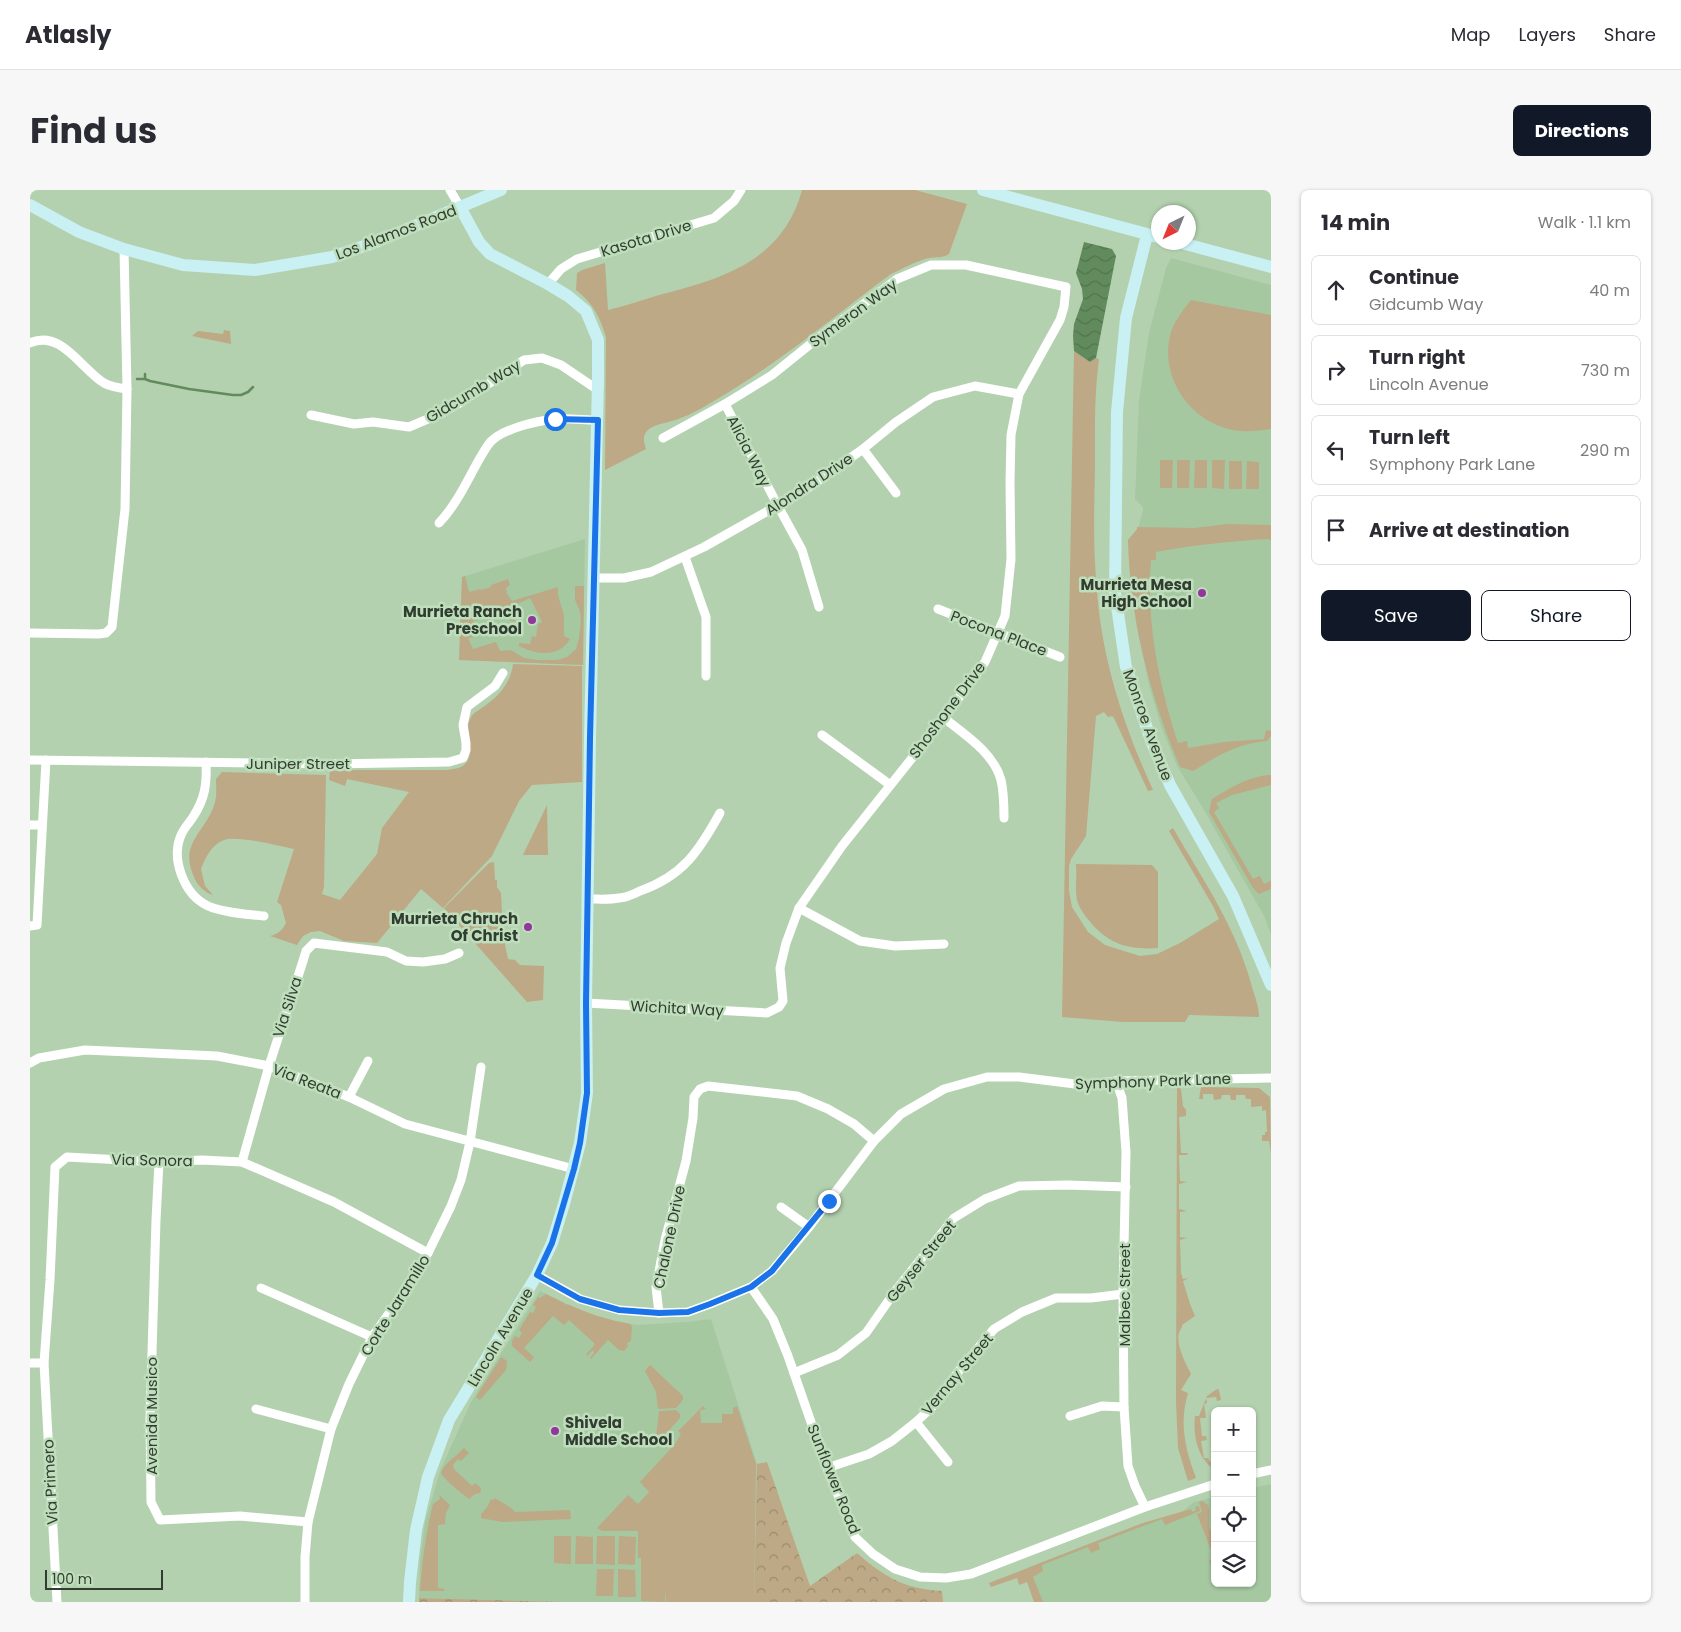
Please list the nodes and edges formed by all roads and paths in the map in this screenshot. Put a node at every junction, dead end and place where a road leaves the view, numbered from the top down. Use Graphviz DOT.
graph roads {
  1 [pos="450,190"];
  2 [pos="501,190"];
  3 [pos="741,190"];
  4 [pos="983,190"];
  5 [pos="30,205"];
  6 [pos="460,207"];
  7 [pos="1151,235"];
  8 [pos="1151,242"];
  9 [pos="1196,247"];
  10 [pos="124,249"];
  11 [pos="1271,267"];
  12 [pos="548,284"];
  13 [pos="1066,287"];
  14 [pos="30,343"];
  15 [pos="127,389"];
  16 [pos="598,390"];
  17 [pos="1019,394"];
  18 [pos="725,404"];
  19 [pos="310,415"];
  20 [pos="598,420"];
  21 [pos="663,438"];
  22 [pos="863,449"];
  23 [pos="896,493"];
  24 [pos="778,506"];
  25 [pos="440,523"];
  26 [pos="685,557"];
  27 [pos="594,578"];
  28 [pos="819,607"];
  29 [pos="938,609"];
  30 [pos="998,632"];
  31 [pos="30,633"];
  32 [pos="1060,657"];
  33 [pos="503,673"];
  34 [pos="706,676"];
  35 [pos="944,718"];
  36 [pos="822,734"];
  37 [pos="30,760"];
  38 [pos="46,760"];
  39 [pos="206,762"];
  40 [pos="889,784"];
  41 [pos="720,813"];
  42 [pos="1004,818"];
  43 [pos="30,824"];
  44 [pos="41,825"];
  45 [pos="588,899"];
  46 [pos="799,908"];
  47 [pos="264,916"];
  48 [pos="30,926"];
  49 [pos="944,944"];
  50 [pos="459,953"];
  51 [pos="1271,985"];
  52 [pos="586,1003"];
  53 [pos="767,1013"];
  54 [pos="368,1061"];
  55 [pos="30,1062"];
  56 [pos="269,1066"];
  57 [pos="481,1067"];
  58 [pos="1271,1078"];
  59 [pos="1116,1081"];
  60 [pos="349,1097"];
  61 [pos="874,1141"];
  62 [pos="470,1142"];
  63 [pos="159,1162"];
  64 [pos="242,1162"];
  65 [pos="574,1169"];
  66 [pos="1126,1187"];
  67 [pos="781,1207"];
  68 [pos="809,1227"];
  69 [pos="428,1253"];
  70 [pos="537,1275"];
  71 [pos="751,1287"];
  72 [pos="261,1288"];
  73 [pos="1124,1294"];
  74 [pos="659,1313"];
  75 [pos="372,1337"];
  76 [pos="30,1363"];
  77 [pos="44,1363"];
  78 [pos="794,1373"];
  79 [pos="1124,1407"];
  80 [pos="256,1409"];
  81 [pos="1070,1416"];
  82 [pos="916,1422"];
  83 [pos="331,1429"];
  84 [pos="948,1462"];
  85 [pos="827,1468"];
  86 [pos="1271,1470"];
  87 [pos="1256,1473"];
  88 [pos="1211,1485"];
  89 [pos="1145,1507"];
  90 [pos="308,1522"];
  91 [pos="57,1602"];
  92 [pos="305,1602"];
  93 [pos="409,1602"];
  1 -- 6 [label="street"];
  2 -- 6 [label="street, Los Alamos Road"];
  3 -- 12 [label="street, Kasota Drive"];
  4 -- 7 [label="street"];
  5 -- 10 [label="street, Los Alamos Road"];
  6 -- 10 [label="street, Los Alamos Road"];
  6 -- 12 [label="street, Lincoln Avenue"];
  8 -- 51 [label="street, Monroe Avenue"];
  9 -- 11 [label="street"];
  10 -- 15 [label="street"];
  12 -- 16 [label="street, Lincoln Avenue"];
  13 -- 17 [label="street, Shoshone Drive"];
  13 -- 18 [label="street, Symeron Way"];
  14 -- 15 [label="street"];
  15 -- 31 [label="street"];
  16 -- 19 [label="street, Gidcumb Way"];
  16 -- 20 [label="street, Lincoln Avenue"];
  17 -- 22 [label="street, Alondra Drive"];
  17 -- 30 [label="street, Shoshone Drive"];
  18 -- 21 [label="street, Symeron Way"];
  18 -- 24 [label="street, Alicia Way"];
  20 -- 25 [label="street"];
  20 -- 27 [label="street, Lincoln Avenue"];
  22 -- 23 [label="street"];
  22 -- 24 [label="street, Alondra Drive"];
  24 -- 26 [label="street, Alondra Drive"];
  24 -- 28 [label="street, Alicia Way"];
  26 -- 27 [label="street, Alondra Drive"];
  26 -- 34 [label="street"];
  27 -- 45 [label="street, Lincoln Avenue"];
  29 -- 30 [label="street, Pocona Place"];
  30 -- 32 [label="street, Pocona Place"];
  30 -- 35 [label="street, Shoshone Drive"];
  33 -- 39 [label="street, Juniper Street"];
  35 -- 40 [label="street, Shoshone Drive"];
  35 -- 42 [label="street"];
  36 -- 40 [label="street"];
  37 -- 38 [label="street, Juniper Street"];
  38 -- 39 [label="street, Juniper Street"];
  38 -- 44 [label="street"];
  39 -- 47 [label="street"];
  40 -- 46 [label="street, Shoshone Drive"];
  41 -- 45 [label="street"];
  43 -- 44 [label="street"];
  44 -- 48 [label="street"];
  45 -- 52 [label="street, Lincoln Avenue"];
  46 -- 49 [label="street"];
  46 -- 53 [label="street, Shoshone Drive"];
  50 -- 56 [label="street, Via Silva"];
  52 -- 53 [label="street, Wichita Way"];
  52 -- 65 [label="street, Lincoln Avenue"];
  54 -- 60 [label="street"];
  55 -- 56 [label="street, Via Reata"];
  56 -- 60 [label="street, Via Reata"];
  56 -- 64 [label="street, Via Silva"];
  57 -- 62 [label="street, Corte Jaramillo"];
  58 -- 59 [label="street, Symphony Park Lane"];
  59 -- 61 [label="street, Symphony Park Lane"];
  59 -- 66 [label="street, Malbec Street"];
  60 -- 62 [label="street, Via Reata"];
  61 -- 68 [label="street, Symphony Park Lane"];
  61 -- 74 [label="street, Chalone Drive"];
  62 -- 65 [label="street, Via Reata"];
  62 -- 69 [label="street, Corte Jaramillo"];
  63 -- 64 [label="street, Via Sonora"];
  63 -- 77 [label="street, Via Sonora"];
  63 -- 90 [label="street, Avenida Musico"];
  64 -- 69 [label="street, Via Sonora"];
  65 -- 70 [label="street, Lincoln Avenue"];
  66 -- 73 [label="street, Malbec Street"];
  66 -- 78 [label="street, Geyser Street"];
  67 -- 68 [label="street"];
  68 -- 71 [label="street, Symphony Park Lane"];
  69 -- 75 [label="street, Corte Jaramillo"];
  70 -- 74 [label="street, Symphony Park Lane"];
  70 -- 93 [label="street, Lincoln Avenue"];
  71 -- 74 [label="street, Symphony Park Lane"];
  71 -- 78 [label="street, Sunflower Road"];
  72 -- 75 [label="street"];
  73 -- 79 [label="street, Malbec Street"];
  73 -- 82 [label="street, Vernay Street"];
  75 -- 83 [label="street, Corte Jaramillo"];
  76 -- 77 [label="street"];
  77 -- 91 [label="street, Via Primero"];
  78 -- 85 [label="street, Sunflower Road"];
  79 -- 81 [label="street"];
  79 -- 89 [label="street, Malbec Street"];
  80 -- 83 [label="street"];
  82 -- 84 [label="street"];
  82 -- 85 [label="street, Vernay Street"];
  83 -- 90 [label="street, Corte Jaramillo"];
  85 -- 89 [label="street, Sunflower Road"];
  86 -- 87 [label="street"];
  88 -- 89 [label="street, Sunflower Road"];
  90 -- 92 [label="street, Corte Jaramillo"];
}
